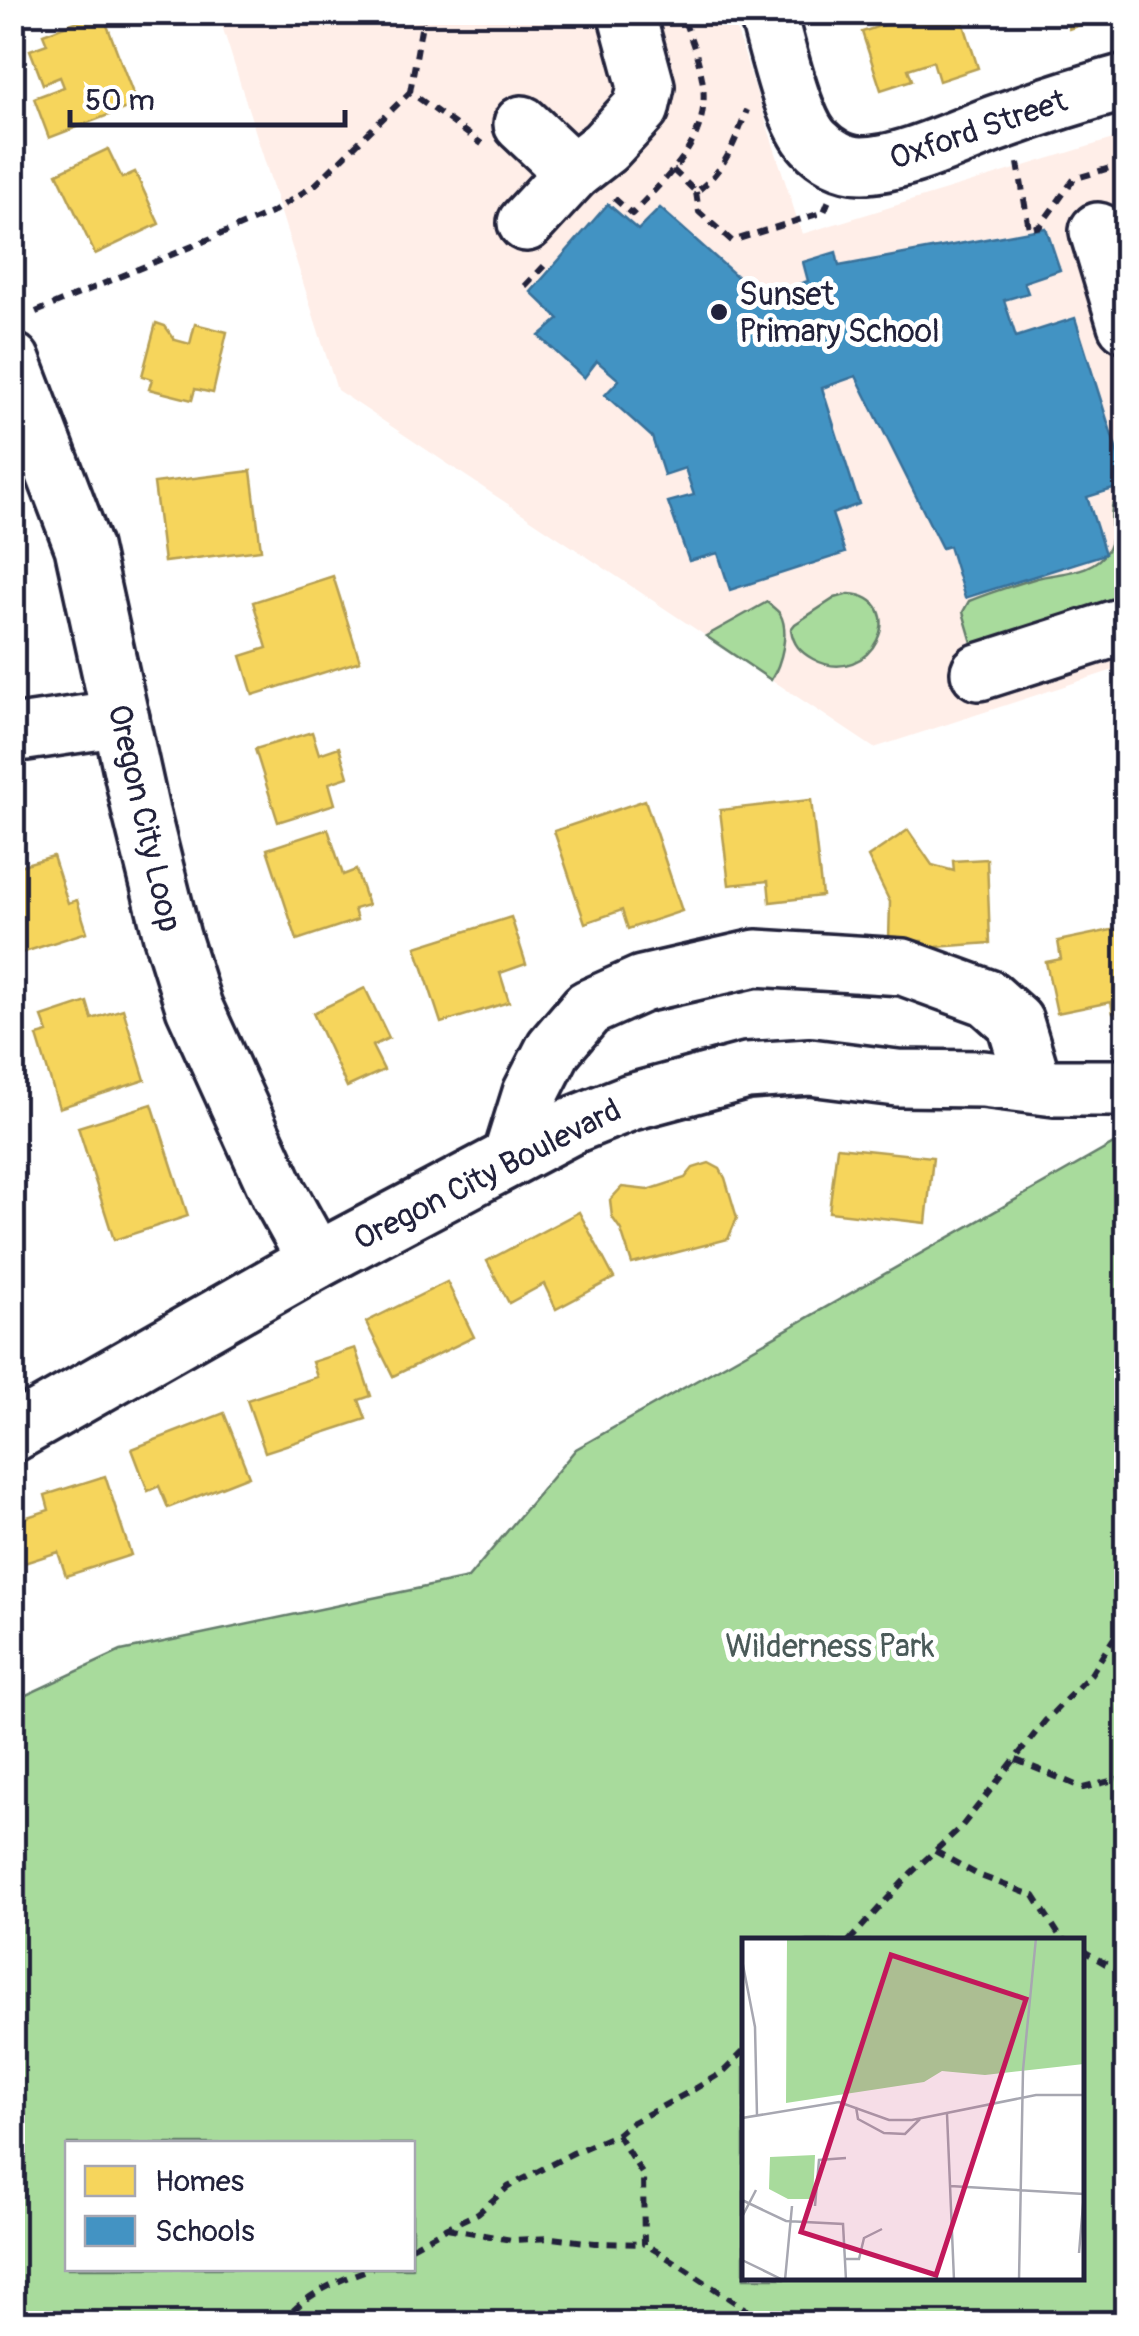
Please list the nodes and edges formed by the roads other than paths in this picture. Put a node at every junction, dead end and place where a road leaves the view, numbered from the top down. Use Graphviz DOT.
graph roads {
  1 [pos="626,12"];
  2 [pos="767,12"];
  3 [pos="1126,82"];
  4 [pos="503,135"];
  5 [pos="573,172"];
  6 [pos="526,223"];
  7 [pos="1098,231"];
  8 [pos="1126,324"];
  9 [pos="12,361"];
  10 [pos="1126,624"];
  11 [pos="979,672"];
  12 [pos="121,718"];
  13 [pos="12,734"];
  14 [pos="1034,1086"];
  15 [pos="1126,1088"];
  16 [pos="512,1157"];
  17 [pos="316,1261"];
  18 [pos="12,1434"];
  1 -- 5 [label="street"];
  2 -- 3 [label="street, Oxford Street"];
  4 -- 5 [label="street"];
  5 -- 6 [label="street"];
  7 -- 8 [label="street"];
  9 -- 12 [label="street, Oregon City Loop"];
  10 -- 11 [label="street"];
  12 -- 13 [label="street"];
  12 -- 17 [label="street, Oregon City Loop"];
  14 -- 15 [label="street, Oregon City Boulevard"];
  14 -- 16 [label="street, Oregon City Boulevard"];
  14 -- 16 [label="street"];
  16 -- 17 [label="street, Oregon City Boulevard"];
  17 -- 18 [label="street, Oregon City Boulevard"];
}
